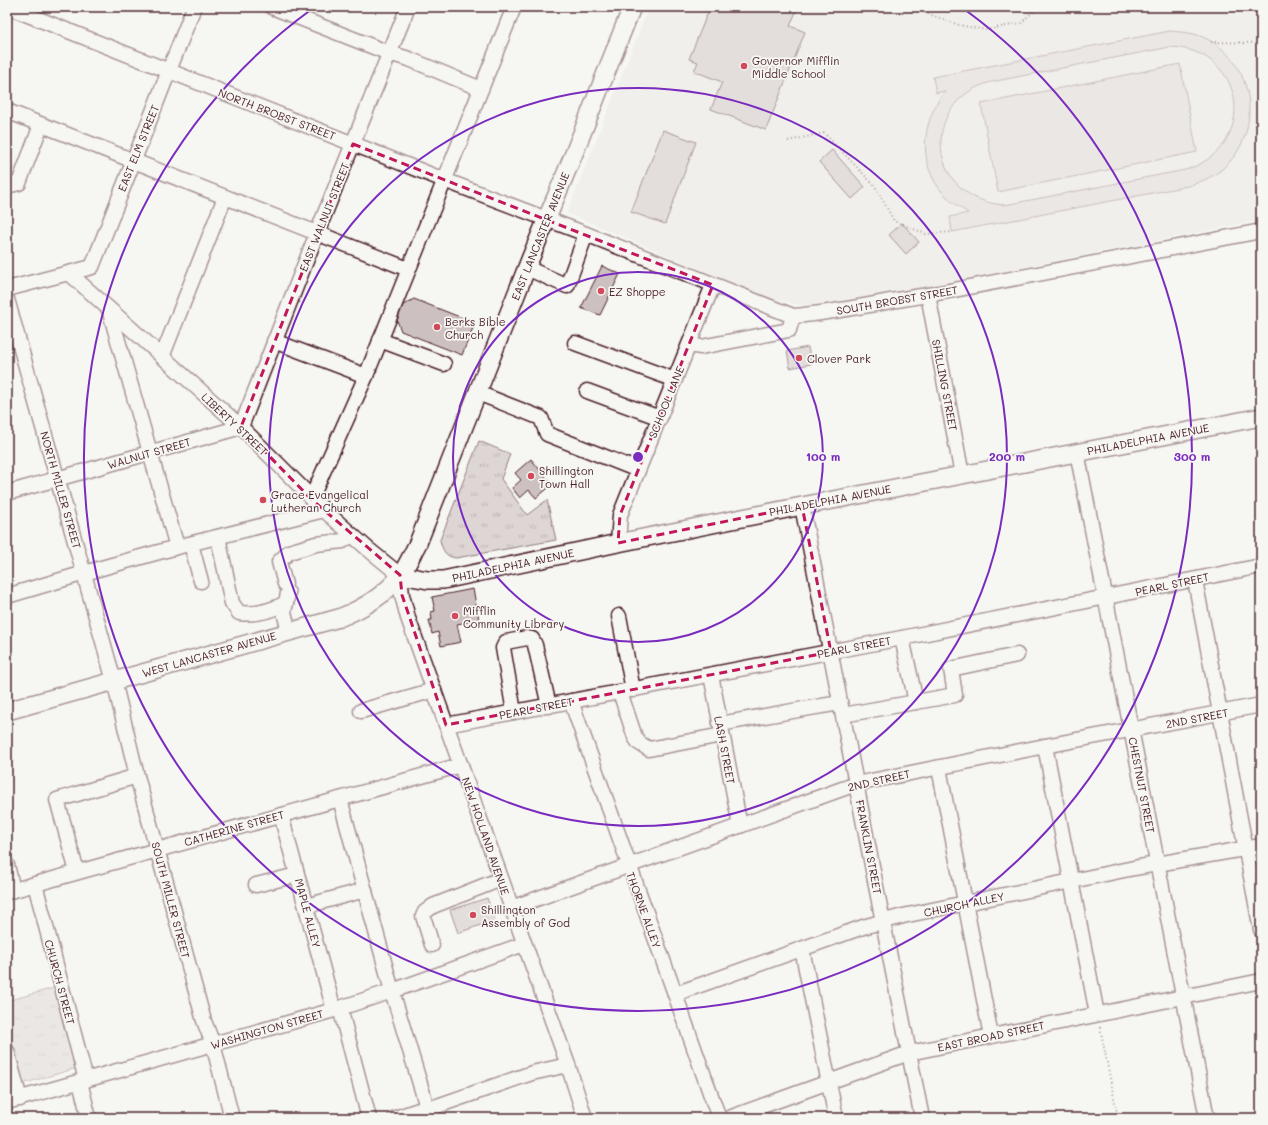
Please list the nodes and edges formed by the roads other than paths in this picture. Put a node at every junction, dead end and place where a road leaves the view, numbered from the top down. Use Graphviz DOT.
graph roads {
  1 [pos="8,7"];
  2 [pos="194,7"];
  3 [pos="272,7"];
  4 [pos="408,7"];
  5 [pos="514,7"];
  6 [pos="632,7"];
  7 [pos="298,12"];
  8 [pos="389,53"];
  9 [pos="168,72"];
  10 [pos="481,89"];
  11 [pos="7,111"];
  12 [pos="41,125"];
  13 [pos="353,144"];
  14 [pos="133,160"];
  15 [pos="444,180"];
  16 [pos="7,186"];
  17 [pos="225,197"];
  18 [pos="547,219"];
  19 [pos="1261,231"];
  20 [pos="317,233"];
  21 [pos="586,234"];
  22 [pos="527,268"];
  23 [pos="408,269"];
  24 [pos="68,273"];
  25 [pos="713,285"];
  26 [pos="7,288"];
  27 [pos="928,295"];
  28 [pos="7,299"];
  29 [pos="109,309"];
  30 [pos="793,316"];
  31 [pos="380,340"];
  32 [pos="274,341"];
  33 [pos="575,343"];
  34 [pos="689,345"];
  35 [pos="162,357"];
  36 [pos="444,364"];
  37 [pos="366,376"];
  38 [pos="675,380"];
  39 [pos="587,390"];
  40 [pos="478,393"];
  41 [pos="1261,417"];
  42 [pos="660,418"];
  43 [pos="241,427"];
  44 [pos="1078,452"];
  45 [pos="150,453"];
  46 [pos="638,470"];
  47 [pos="962,475"];
  48 [pos="57,479"];
  49 [pos="7,493"];
  50 [pos="311,498"];
  51 [pos="802,506"];
  52 [pos="324,510"];
  53 [pos="352,535"];
  54 [pos="218,537"];
  55 [pos="618,543"];
  56 [pos="191,544"];
  57 [pos="176,547"];
  58 [pos="1261,566"];
  59 [pos="84,573"];
  60 [pos="400,575"];
  61 [pos="1195,580"];
  62 [pos="201,581"];
  63 [pos="286,593"];
  64 [pos="7,596"];
  65 [pos="1105,598"];
  66 [pos="619,616"];
  67 [pos="289,632"];
  68 [pos="902,638"];
  69 [pos="831,652"];
  70 [pos="1017,655"];
  71 [pos="711,674"];
  72 [pos="114,681"];
  73 [pos="434,690"];
  74 [pos="626,691"];
  75 [pos="571,701"];
  76 [pos="916,702"];
  77 [pos="1261,705"];
  78 [pos="549,706"];
  79 [pos="842,709"];
  80 [pos="7,711"];
  81 [pos="361,711"];
  82 [pos="514,712"];
  83 [pos="1221,713"];
  84 [pos="446,725"];
  85 [pos="721,730"];
  86 [pos="1131,730"];
  87 [pos="1045,746"];
  88 [pos="461,765"];
  89 [pos="939,768"];
  90 [pos="137,776"];
  91 [pos="856,784"];
  92 [pos="340,799"];
  93 [pos="281,815"];
  94 [pos="740,826"];
  95 [pos="1261,846"];
  96 [pos="1246,849"];
  97 [pos="158,850"];
  98 [pos="1157,864"];
  99 [pos="7,865"];
  100 [pos="628,866"];
  101 [pos="77,872"];
  102 [pos="297,875"];
  103 [pos="501,879"];
  104 [pos="1071,882"];
  105 [pos="35,884"];
  106 [pos="256,885"];
  107 [pos="365,890"];
  108 [pos="10,891"];
  109 [pos="965,904"];
  110 [pos="306,906"];
  111 [pos="511,908"];
  112 [pos="883,922"];
  113 [pos="1261,930"];
  114 [pos="524,944"];
  115 [pos="432,945"];
  116 [pos="802,949"];
  117 [pos="1261,981"];
  118 [pos="392,991"];
  119 [pos="675,994"];
  120 [pos="1184,997"];
  121 [pos="337,1009"];
  122 [pos="1097,1014"];
  123 [pos="991,1036"];
  124 [pos="213,1044"];
  125 [pos="7,1051"];
  126 [pos="909,1053"];
  127 [pos="568,1065"];
  128 [pos="83,1081"];
  129 [pos="829,1082"];
  130 [pos="14,1101"];
  131 [pos="427,1107"];
  132 [pos="90,1118"];
  133 [pos="232,1118"];
  134 [pos="369,1118"];
  135 [pos="395,1118"];
  136 [pos="584,1118"];
  137 [pos="719,1118"];
  138 [pos="729,1118"];
  139 [pos="836,1118"];
  140 [pos="922,1118"];
  141 [pos="1207,1118"];
  1 -- 9 [label="street, NORTH BROBST STREET"];
  2 -- 9 [label="street, EAST ELM STREET"];
  3 -- 7 [label="street"];
  4 -- 8 [label="street, EAST WALNUT STREET"];
  5 -- 10 [label="street"];
  6 -- 18 [label="main road, EAST LANCASTER AVENUE"];
  7 -- 8 [label="street"];
  8 -- 10 [label="street"];
  8 -- 13 [label="street, EAST WALNUT STREET"];
  9 -- 13 [label="street, NORTH BROBST STREET"];
  9 -- 14 [label="street, EAST ELM STREET"];
  10 -- 15 [label="street"];
  11 -- 12 [label="street"];
  12 -- 14 [label="street"];
  12 -- 16 [label="street"];
  13 -- 15 [label="street, NORTH BROBST STREET"];
  13 -- 20 [label="street, EAST WALNUT STREET"];
  14 -- 17 [label="street"];
  14 -- 24 [label="street, EAST ELM STREET"];
  15 -- 18 [label="street, NORTH BROBST STREET"];
  15 -- 23 [label="street"];
  17 -- 20 [label="street"];
  17 -- 35 [label="street"];
  18 -- 21 [label="street, SOUTH BROBST STREET"];
  18 -- 22 [label="main road, EAST LANCASTER AVENUE"];
  19 -- 27 [label="street, SOUTH BROBST STREET"];
  20 -- 23 [label="street"];
  20 -- 32 [label="street, EAST WALNUT STREET"];
  21 -- 22 [label="street"];
  21 -- 25 [label="street, SOUTH BROBST STREET"];
  22 -- 40 [label="main road, EAST LANCASTER AVENUE"];
  23 -- 31 [label="street"];
  24 -- 26 [label="street"];
  24 -- 29 [label="street, LIBERTY STREET"];
  25 -- 30 [label="street, SOUTH BROBST STREET"];
  25 -- 34 [label="street, SCHOOL LANE"];
  27 -- 30 [label="street, SOUTH BROBST STREET"];
  27 -- 47 [label="street, SHILLING STREET"];
  28 -- 48 [label="street, NORTH MILLER STREET"];
  29 -- 35 [label="street, LIBERTY STREET"];
  29 -- 45 [label="street"];
  30 -- 34 [label="street"];
  31 -- 36 [label="street"];
  31 -- 37 [label="street"];
  32 -- 37 [label="street"];
  32 -- 43 [label="street, EAST WALNUT STREET"];
  33 -- 38 [label="street"];
  34 -- 38 [label="street, SCHOOL LANE"];
  35 -- 43 [label="street, LIBERTY STREET"];
  37 -- 50 [label="street"];
  38 -- 42 [label="street, SCHOOL LANE"];
  39 -- 42 [label="street"];
  40 -- 46 [label="street"];
  40 -- 60 [label="main road, EAST LANCASTER AVENUE"];
  41 -- 44 [label="main road, PHILADELPHIA AVENUE"];
  42 -- 46 [label="street, SCHOOL LANE"];
  43 -- 45 [label="street, WALNUT STREET"];
  43 -- 50 [label="street, LIBERTY STREET"];
  44 -- 47 [label="main road, PHILADELPHIA AVENUE"];
  44 -- 65 [label="street, CHESTNUT STREET"];
  45 -- 48 [label="street, WALNUT STREET"];
  45 -- 57 [label="street"];
  46 -- 55 [label="street, SCHOOL LANE"];
  47 -- 51 [label="main road, PHILADELPHIA AVENUE"];
  48 -- 49 [label="street, WALNUT STREET"];
  48 -- 59 [label="street, NORTH MILLER STREET"];
  50 -- 52 [label="street, LIBERTY STREET"];
  51 -- 55 [label="main road, PHILADELPHIA AVENUE"];
  51 -- 69 [label="street, FRANKLIN STREET"];
  52 -- 53 [label="street, LIBERTY STREET"];
  52 -- 54 [label="street"];
  53 -- 60 [label="street, LIBERTY STREET"];
  53 -- 63 [label="street"];
  54 -- 56 [label="street"];
  54 -- 63 [label="street"];
  55 -- 60 [label="main road, PHILADELPHIA AVENUE"];
  56 -- 57 [label="street"];
  56 -- 62 [label="street"];
  57 -- 59 [label="street"];
  58 -- 61 [label="street, PEARL STREET"];
  59 -- 64 [label="street"];
  59 -- 72 [label="street, NORTH MILLER STREET"];
  60 -- 67 [label="main road, WEST LANCASTER AVENUE"];
  60 -- 73 [label="street, NEW HOLLAND AVENUE"];
  61 -- 65 [label="street, PEARL STREET"];
  61 -- 83 [label="street"];
  63 -- 67 [label="street"];
  65 -- 68 [label="street, PEARL STREET"];
  65 -- 86 [label="street, CHESTNUT STREET"];
  66 -- 74 [label="street"];
  67 -- 72 [label="main road, WEST LANCASTER AVENUE"];
  68 -- 69 [label="street, PEARL STREET"];
  68 -- 76 [label="street"];
  69 -- 71 [label="street, PEARL STREET"];
  69 -- 79 [label="street, FRANKLIN STREET"];
  70 -- 76 [label="street"];
  71 -- 74 [label="street, PEARL STREET"];
  71 -- 85 [label="street, LASH STREET"];
  72 -- 80 [label="main road, WEST LANCASTER AVENUE"];
  72 -- 90 [label="street, SOUTH MILLER STREET"];
  73 -- 81 [label="street"];
  73 -- 84 [label="street, NEW HOLLAND AVENUE"];
  74 -- 75 [label="street, PEARL STREET"];
  74 -- 85 [label="street"];
  75 -- 78 [label="street, PEARL STREET"];
  75 -- 100 [label="street, THORNE ALLEY"];
  76 -- 79 [label="street"];
  77 -- 83 [label="street, 2ND STREET"];
  78 -- 82 [label="street, PEARL STREET"];
  78 -- 82 [label="street"];
  79 -- 85 [label="street"];
  79 -- 91 [label="street, FRANKLIN STREET"];
  82 -- 84 [label="street, PEARL STREET"];
  83 -- 86 [label="street, 2ND STREET"];
  83 -- 96 [label="street"];
  84 -- 88 [label="street, NEW HOLLAND AVENUE"];
  85 -- 94 [label="street, LASH STREET"];
  86 -- 87 [label="street, 2ND STREET"];
  86 -- 98 [label="street, CHESTNUT STREET"];
  87 -- 89 [label="street, 2ND STREET"];
  87 -- 104 [label="street"];
  88 -- 92 [label="street, CATHERINE STREET"];
  88 -- 103 [label="street, NEW HOLLAND AVENUE"];
  89 -- 91 [label="street, 2ND STREET"];
  89 -- 109 [label="street"];
  90 -- 97 [label="street, SOUTH MILLER STREET"];
  90 -- 101 [label="street"];
  91 -- 94 [label="street, 2ND STREET"];
  91 -- 112 [label="street, FRANKLIN STREET"];
  92 -- 93 [label="street, CATHERINE STREET"];
  92 -- 107 [label="street"];
  93 -- 97 [label="street, CATHERINE STREET"];
  93 -- 102 [label="street, MAPLE ALLEY"];
  94 -- 100 [label="street, 2ND STREET"];
  95 -- 96 [label="street, CHURCH ALLEY"];
  96 -- 98 [label="street, CHURCH ALLEY"];
  96 -- 113 [label="street"];
  97 -- 101 [label="street, CATHERINE STREET"];
  97 -- 124 [label="street, SOUTH MILLER STREET"];
  98 -- 104 [label="street, CHURCH ALLEY"];
  98 -- 120 [label="street, CHESTNUT STREET"];
  99 -- 108 [label="street"];
  100 -- 111 [label="street, 2ND STREET"];
  100 -- 119 [label="street, THORNE ALLEY"];
  101 -- 105 [label="street, CATHERINE STREET"];
  102 -- 106 [label="street"];
  102 -- 110 [label="street, MAPLE ALLEY"];
  103 -- 111 [label="street, NEW HOLLAND AVENUE"];
  103 -- 115 [label="street"];
  104 -- 109 [label="street, CHURCH ALLEY"];
  104 -- 122 [label="street"];
  105 -- 108 [label="street, CATHERINE STREET"];
  105 -- 128 [label="street, CHURCH STREET"];
  107 -- 110 [label="street"];
  107 -- 118 [label="street"];
  109 -- 112 [label="street, CHURCH ALLEY"];
  109 -- 123 [label="street"];
  110 -- 121 [label="street, MAPLE ALLEY"];
  111 -- 114 [label="street, NEW HOLLAND AVENUE"];
  112 -- 116 [label="street, CHURCH ALLEY"];
  112 -- 126 [label="street, FRANKLIN STREET"];
  114 -- 118 [label="street, WASHINGTON STREET"];
  114 -- 127 [label="street, NEW HOLLAND AVENUE"];
  116 -- 119 [label="street, CHURCH ALLEY"];
  116 -- 129 [label="street"];
  117 -- 120 [label="street, EAST BROAD STREET"];
  118 -- 121 [label="street, WASHINGTON STREET"];
  118 -- 131 [label="street"];
  119 -- 137 [label="street, THORNE ALLEY"];
  120 -- 122 [label="street, EAST BROAD STREET"];
  120 -- 141 [label="street, CHESTNUT STREET"];
  121 -- 124 [label="street, WASHINGTON STREET"];
  121 -- 134 [label="street, MAPLE ALLEY"];
  122 -- 123 [label="street, EAST BROAD STREET"];
  123 -- 126 [label="street, EAST BROAD STREET"];
  124 -- 128 [label="street, WASHINGTON STREET"];
  124 -- 133 [label="street, SOUTH MILLER STREET"];
  125 -- 130 [label="street"];
  126 -- 129 [label="street, EAST BROAD STREET"];
  126 -- 140 [label="street, FRANKLIN STREET"];
  127 -- 131 [label="street"];
  127 -- 136 [label="street, NEW HOLLAND AVENUE"];
  128 -- 130 [label="street, WASHINGTON STREET"];
  128 -- 132 [label="street, CHURCH STREET"];
  129 -- 138 [label="street, EAST BROAD STREET"];
  129 -- 139 [label="street"];
  131 -- 135 [label="street"];
}
